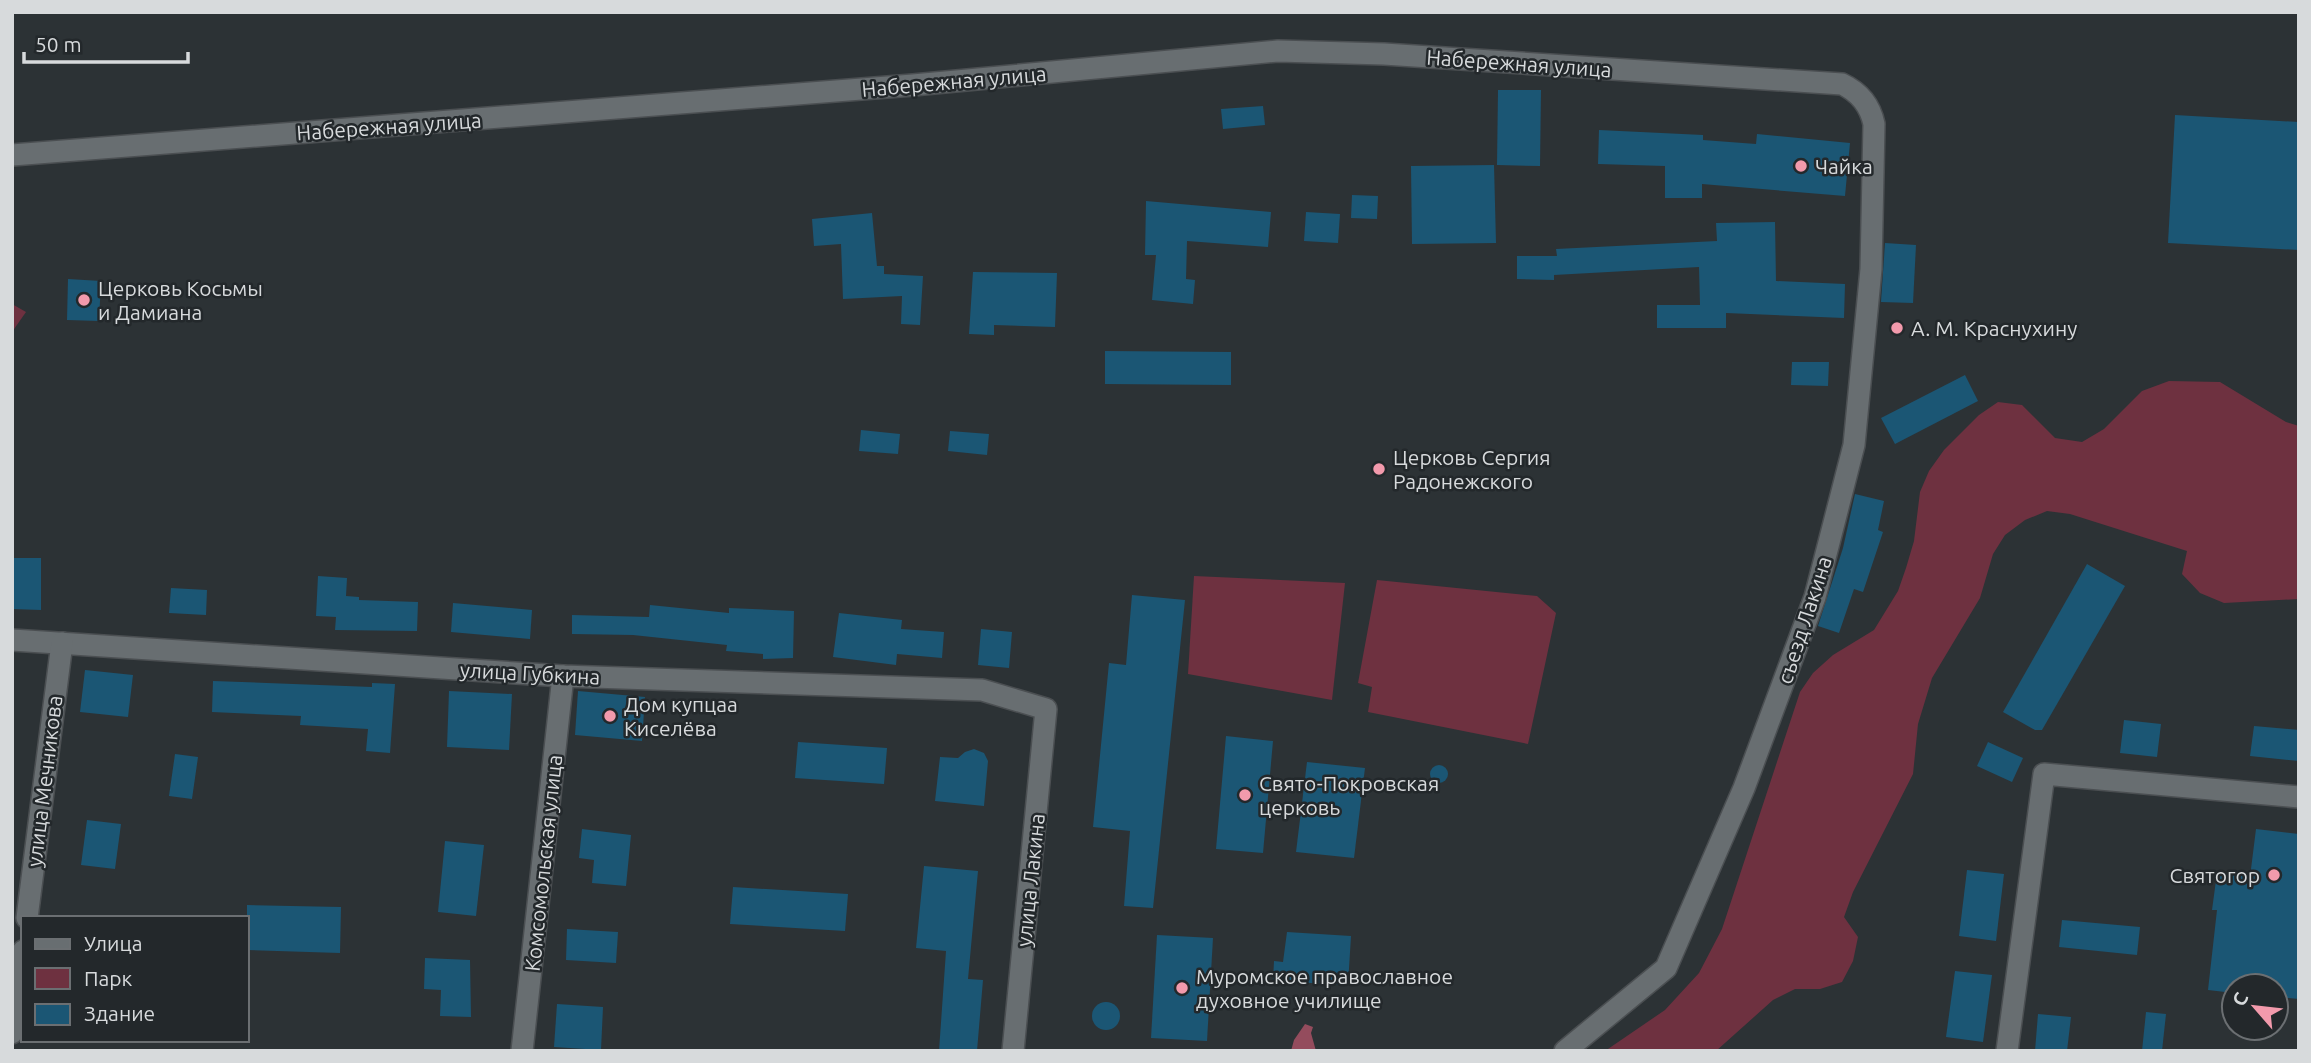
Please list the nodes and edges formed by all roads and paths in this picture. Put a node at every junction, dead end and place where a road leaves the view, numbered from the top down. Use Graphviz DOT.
graph roads {
  1 [pos="1874,124"];
  2 [pos="12,155"];
  3 [pos="12,640"];
  4 [pos="62,643"];
  5 [pos="563,676"];
  6 [pos="1046,709"];
  7 [pos="2299,797"];
  8 [pos="27,916"];
  9 [pos="21,966"];
  10 [pos="12,1033"];
  11 [pos="523,1051"];
  12 [pos="1013,1051"];
  13 [pos="1565,1051"];
  14 [pos="2007,1051"];
  1 -- 2 [label="street, Набережная улица"];
  1 -- 13 [label="street, съезд Лакина"];
  3 -- 4 [label="street, улица Губкина"];
  4 -- 5 [label="street, улица Губкина"];
  4 -- 8 [label="street, улица Мечникова"];
  5 -- 6 [label="street, улица Губкина"];
  5 -- 11 [label="street, Комсомольская улица"];
  6 -- 12 [label="street, улица Лакина"];
  7 -- 14 [label="street"];
  9 -- 10 [label="street"];
}
